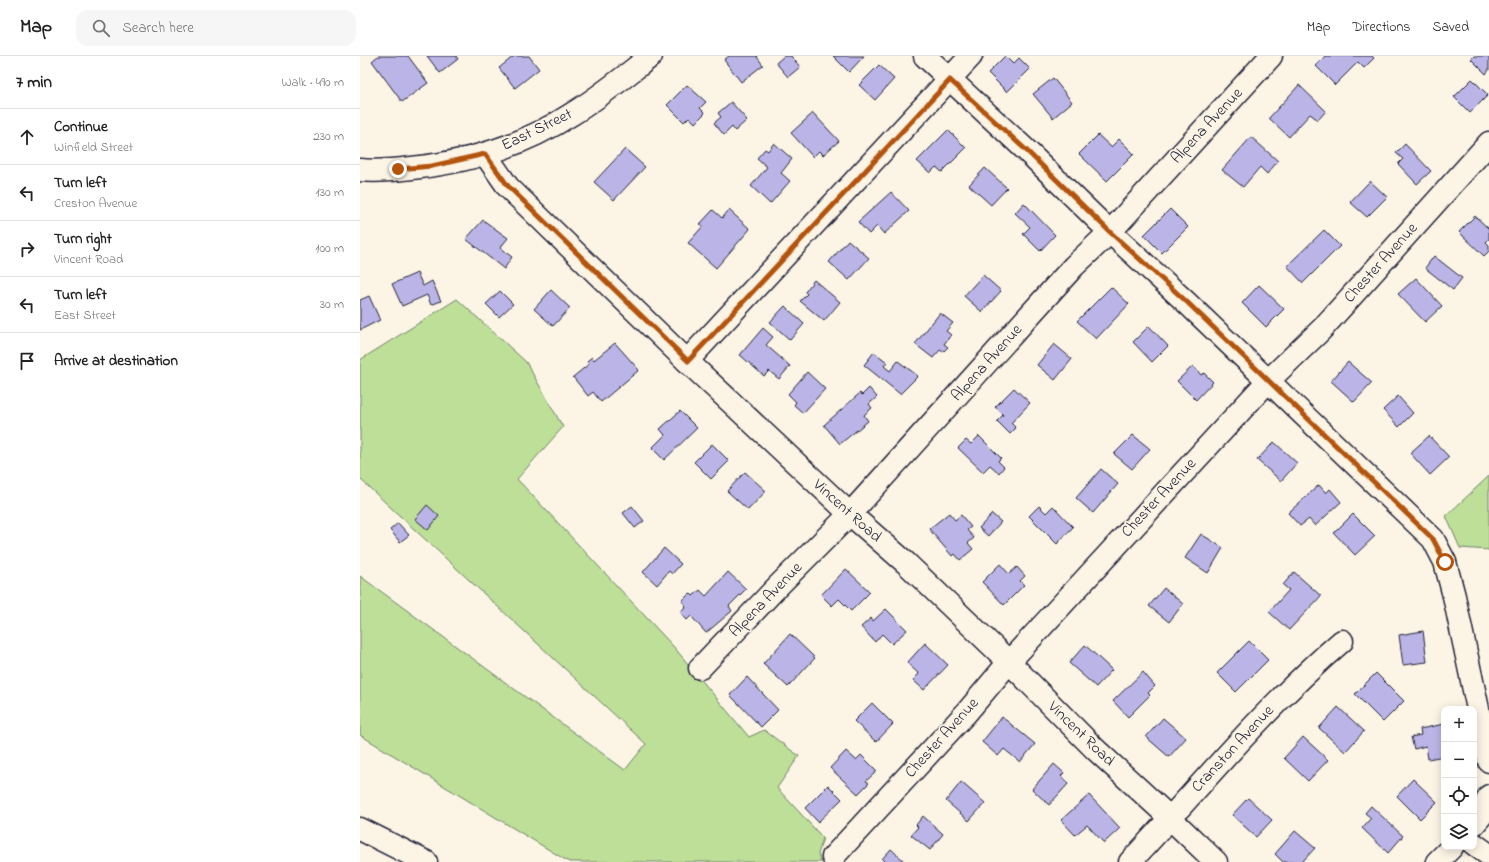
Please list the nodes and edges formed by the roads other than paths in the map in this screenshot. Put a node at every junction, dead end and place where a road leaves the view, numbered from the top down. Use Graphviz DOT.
graph roads {
  1 [pos="651,56"];
  2 [pos="925,56"];
  3 [pos="972,56"];
  4 [pos="1271,56"];
  5 [pos="950,80"];
  6 [pos="1489,143"];
  7 [pos="485,154"];
  8 [pos="360,170"];
  9 [pos="1110,232"];
  10 [pos="688,361"];
  11 [pos="1268,381"];
  12 [pos="850,514"];
  13 [pos="1342,641"];
  14 [pos="1009,662"];
  15 [pos="700,668"];
  16 [pos="1489,760"];
  17 [pos="1489,796"];
  18 [pos="360,816"];
  19 [pos="1170,818"];
  20 [pos="1481,821"];
  21 [pos="360,829"];
  22 [pos="1477,846"];
  23 [pos="401,849"];
  24 [pos="1449,850"];
  25 [pos="1489,855"];
  26 [pos="833,857"];
  27 [pos="426,862"];
  28 [pos="1130,862"];
  29 [pos="1216,862"];
  30 [pos="1437,862"];
  1 -- 7 [label="main road, East Street"];
  2 -- 5 [label="main road"];
  3 -- 5 [label="main road"];
  4 -- 9 [label="main road, Alpena Avenue"];
  5 -- 9 [label="main road"];
  5 -- 10 [label="main road"];
  6 -- 11 [label="main road, Chester Avenue"];
  7 -- 8 [label="main road, East Street"];
  7 -- 10 [label="main road, Vincent Road"];
  9 -- 11 [label="main road"];
  9 -- 12 [label="main road, Alpena Avenue"];
  10 -- 12 [label="main road, Vincent Road"];
  11 -- 14 [label="main road, Chester Avenue"];
  11 -- 16 [label="main road"];
  12 -- 14 [label="main road, Vincent Road"];
  12 -- 15 [label="main road, Alpena Avenue"];
  13 -- 19 [label="main road, Cranston Avenue"];
  14 -- 19 [label="main road, Vincent Road"];
  14 -- 26 [label="main road, Chester Avenue"];
  17 -- 20 [label="main road"];
  18 -- 23 [label="main road"];
  19 -- 28 [label="main road, Cranston Avenue"];
  19 -- 29 [label="main road, Vincent Road"];
  21 -- 23 [label="main road"];
  22 -- 25 [label="main road"];
  23 -- 27 [label="main road"];
  24 -- 30 [label="main road"];
}
